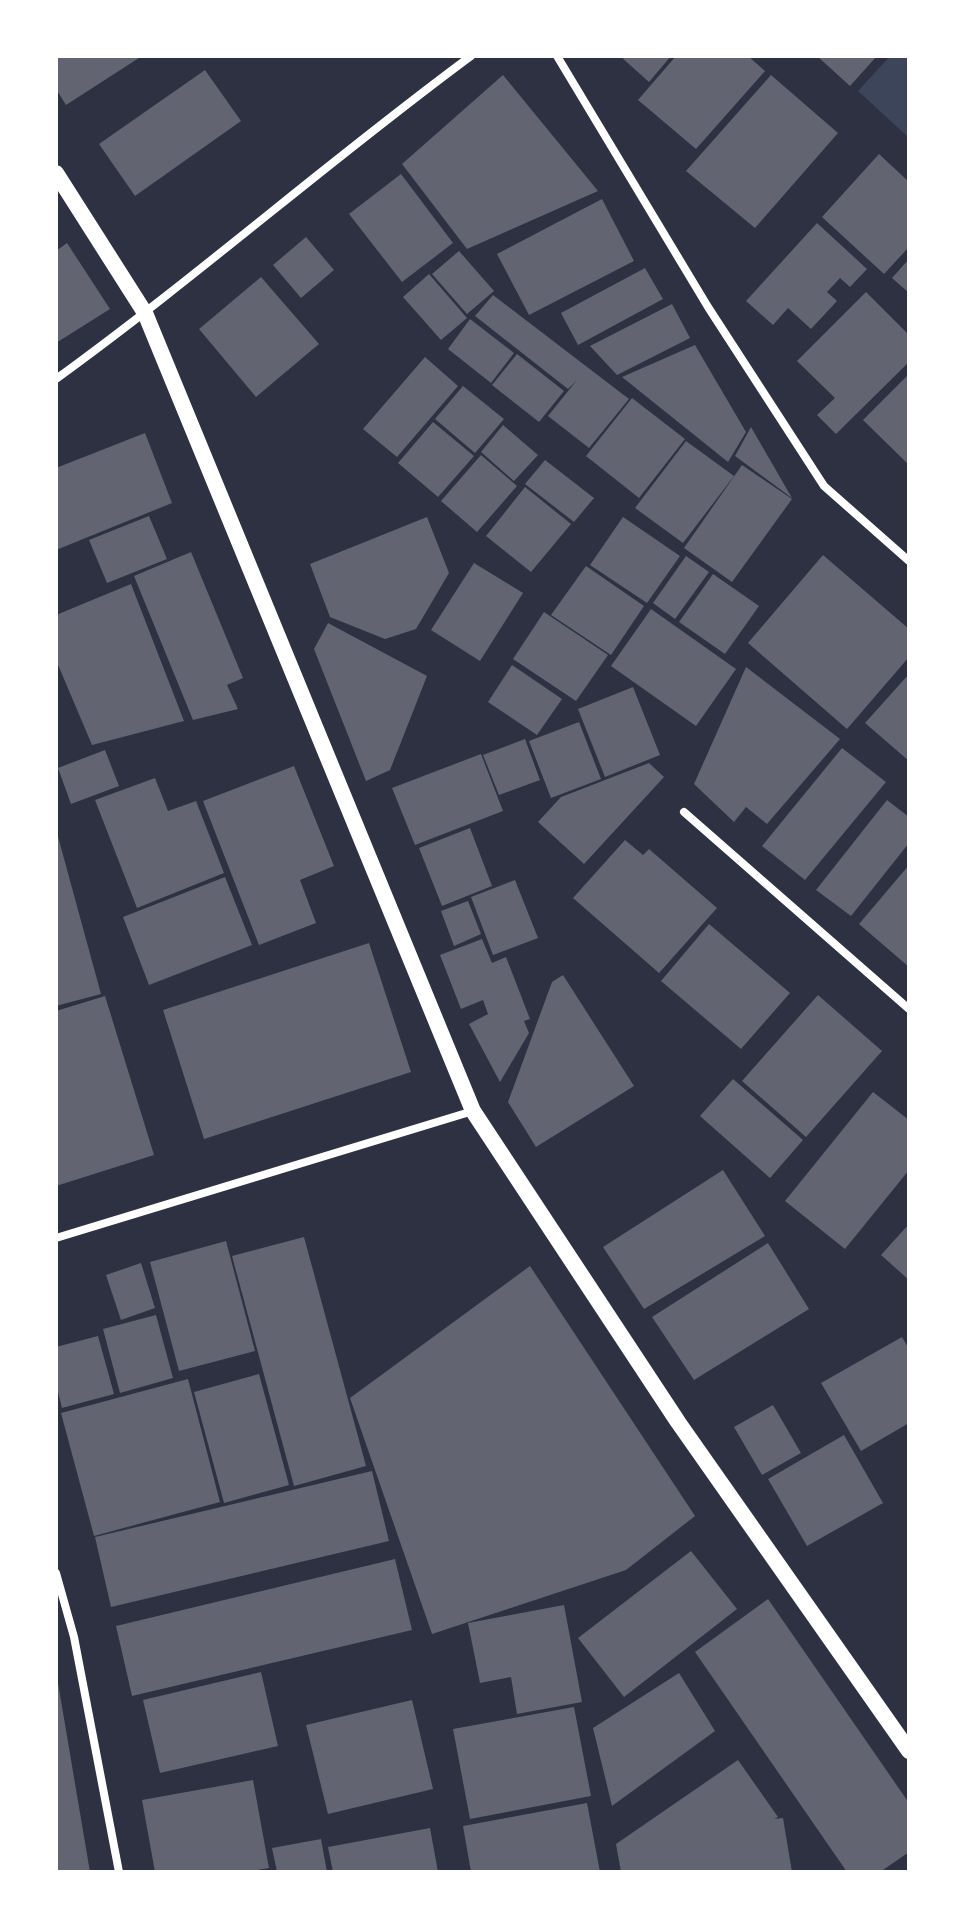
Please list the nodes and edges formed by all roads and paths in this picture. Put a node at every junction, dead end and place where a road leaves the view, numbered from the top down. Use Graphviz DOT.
graph roads {
  1 [pos="471,56"];
  2 [pos="557,56"];
  3 [pos="56,173"];
  4 [pos="145,313"];
  5 [pos="56,379"];
  6 [pos="909,561"];
  7 [pos="684,812"];
  8 [pos="909,1009"];
  9 [pos="473,1111"];
  10 [pos="56,1238"];
  11 [pos="56,1573"];
  12 [pos="909,1751"];
  13 [pos="119,1872"];
  1 -- 4 [label="street"];
  2 -- 6 [label="street"];
  3 -- 4 [label="main road"];
  4 -- 5 [label="street"];
  4 -- 9 [label="main road"];
  7 -- 8 [label="street"];
  9 -- 10 [label="street"];
  9 -- 12 [label="main road"];
  11 -- 13 [label="street"];
}
